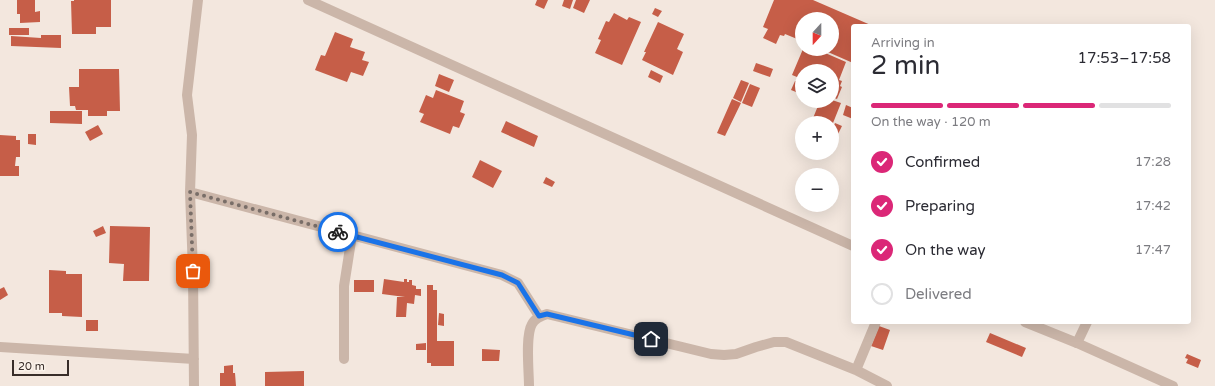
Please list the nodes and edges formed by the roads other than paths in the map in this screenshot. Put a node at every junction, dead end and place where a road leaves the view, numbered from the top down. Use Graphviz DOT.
graph roads {
  1 [pos="198,0"];
  2 [pos="308,0"];
  3 [pos="190,192"];
  4 [pos="352,236"];
  5 [pos="851,245"];
  6 [pos="539,316"];
  7 [pos="875,324"];
  8 [pos="1030,324"];
  9 [pos="1086,324"];
  10 [pos="1077,343"];
  11 [pos="0,347"];
  12 [pos="194,359"];
  13 [pos="344,359"];
  14 [pos="856,370"];
  15 [pos="194,386"];
  16 [pos="529,386"];
  17 [pos="887,386"];
  18 [pos="1173,386"];
  1 -- 3 [label="street"];
  2 -- 5 [label="street"];
  3 -- 4 [label="street"];
  3 -- 12 [label="street"];
  4 -- 6 [label="street"];
  4 -- 13 [label="street"];
  6 -- 14 [label="street"];
  6 -- 16 [label="street"];
  7 -- 14 [label="street"];
  8 -- 10 [label="street"];
  9 -- 10 [label="street"];
  10 -- 18 [label="street"];
  11 -- 12 [label="street"];
  12 -- 15 [label="street"];
  14 -- 17 [label="street"];
}
